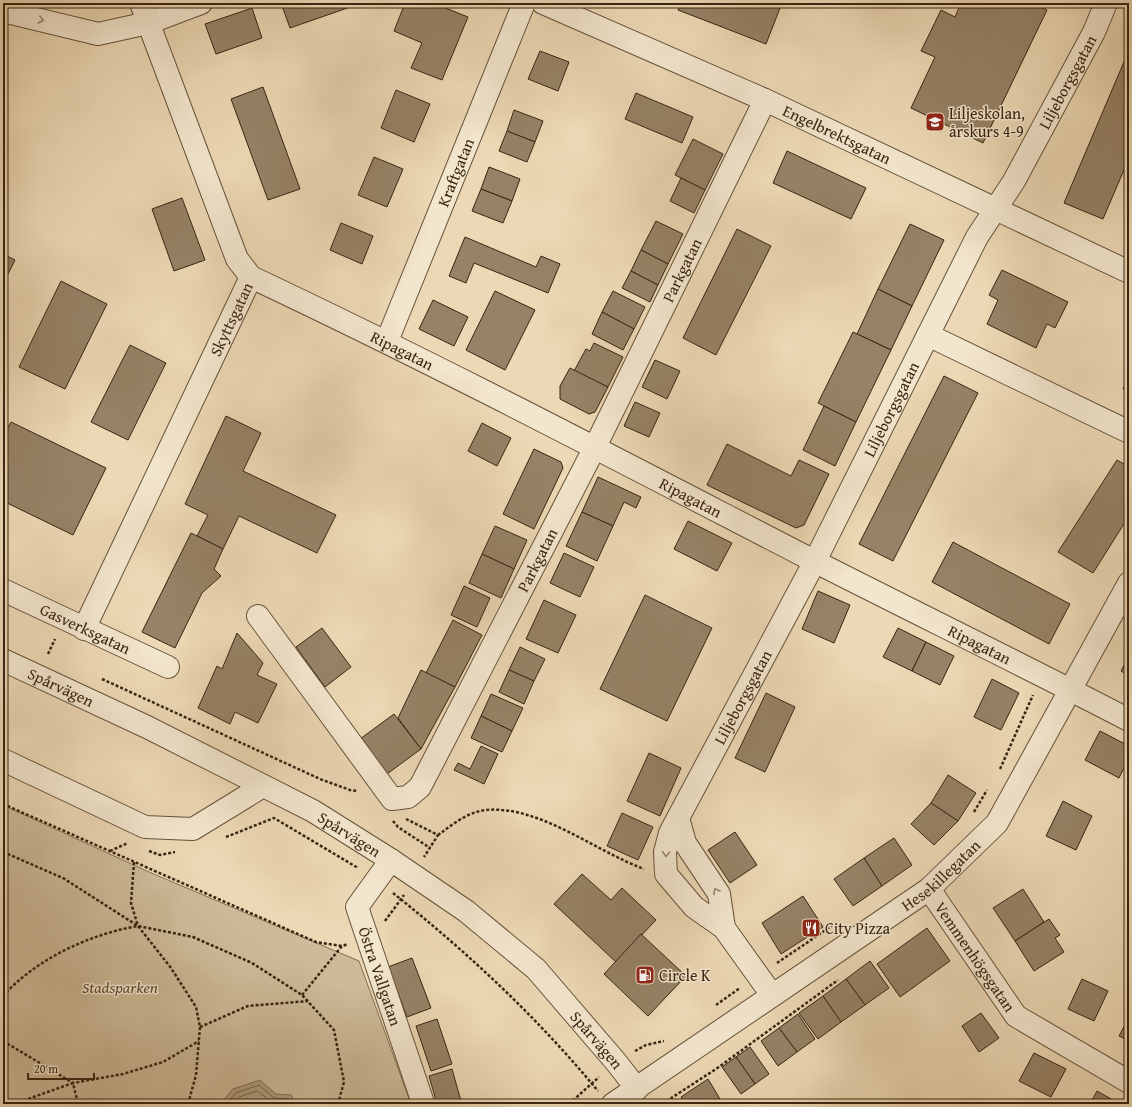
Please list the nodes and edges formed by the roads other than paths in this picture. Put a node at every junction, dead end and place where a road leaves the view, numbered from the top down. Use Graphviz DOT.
graph roads {
  1 [pos="19,3"];
  2 [pos="201,3"];
  3 [pos="524,3"];
  4 [pos="543,3"];
  5 [pos="1106,3"];
  6 [pos="3,9"];
  7 [pos="145,13"];
  8 [pos="765,100"];
  9 [pos="996,208"];
  10 [pos="1129,272"];
  11 [pos="251,277"];
  12 [pos="928,335"];
  13 [pos="387,342"];
  14 [pos="1129,432"];
  15 [pos="595,447"];
  16 [pos="815,562"];
  17 [pos="1129,583"];
  18 [pos="3,590"];
  19 [pos="258,616"];
  20 [pos="84,629"];
  21 [pos="3,660"];
  22 [pos="168,667"];
  23 [pos="1070,689"];
  24 [pos="1129,720"];
  25 [pos="3,760"];
  26 [pos="263,786"];
  27 [pos="678,818"];
  28 [pos="391,860"];
  29 [pos="929,889"];
  30 [pos="724,928"];
  31 [pos="772,995"];
  32 [pos="1129,1082"];
  33 [pos="637,1089"];
  34 [pos="607,1099"];
  35 [pos="422,1100"];
  1 -- 6 [label="street"];
  2 -- 7 [label="street"];
  3 -- 13 [label="street, Kraftgatan"];
  4 -- 8 [label="street, Engelbrektsgatan"];
  5 -- 9 [label="street, Liljeborgsgatan"];
  6 -- 7 [label="street, one-way"];
  7 -- 11 [label="street, Skyttsgatan"];
  8 -- 9 [label="street, Engelbrektsgatan"];
  8 -- 15 [label="street, Parkgatan"];
  9 -- 10 [label="street, Engelbrektsgatan"];
  9 -- 12 [label="street, Liljeborgsgatan"];
  11 -- 13 [label="street, Ripagatan"];
  11 -- 20 [label="street, Skyttsgatan"];
  12 -- 14 [label="street"];
  12 -- 16 [label="street, Liljeborgsgatan"];
  13 -- 15 [label="street, Ripagatan"];
  15 -- 16 [label="street, Ripagatan"];
  15 -- 19 [label="street, Parkgatan"];
  16 -- 23 [label="street, Ripagatan"];
  16 -- 27 [label="street, Liljeborgsgatan"];
  17 -- 23 [label="street, Hesekillegatan"];
  18 -- 20 [label="street, Gasverksgatan"];
  20 -- 22 [label="street, Gasverksgatan"];
  21 -- 26 [label="street, Spårvägen"];
  23 -- 24 [label="street, Ripagatan"];
  23 -- 29 [label="street, Hesekillegatan"];
  25 -- 26 [label="street"];
  26 -- 28 [label="street, Spårvägen"];
  30 -- 27 [label="street, one-way"];
  27 -- 30 [label="street, Liljeborgsgatan, one-way"];
  28 -- 33 [label="street, Spårvägen"];
  28 -- 35 [label="street, Östra Vallgatan"];
  29 -- 31 [label="street, Hesekillegatan"];
  29 -- 32 [label="street, Vemmenhögsgatan"];
  30 -- 31 [label="street"];
  31 -- 33 [label="street, Hesekillegatan"];
  33 -- 34 [label="street, Hesekillegatan"];
}
